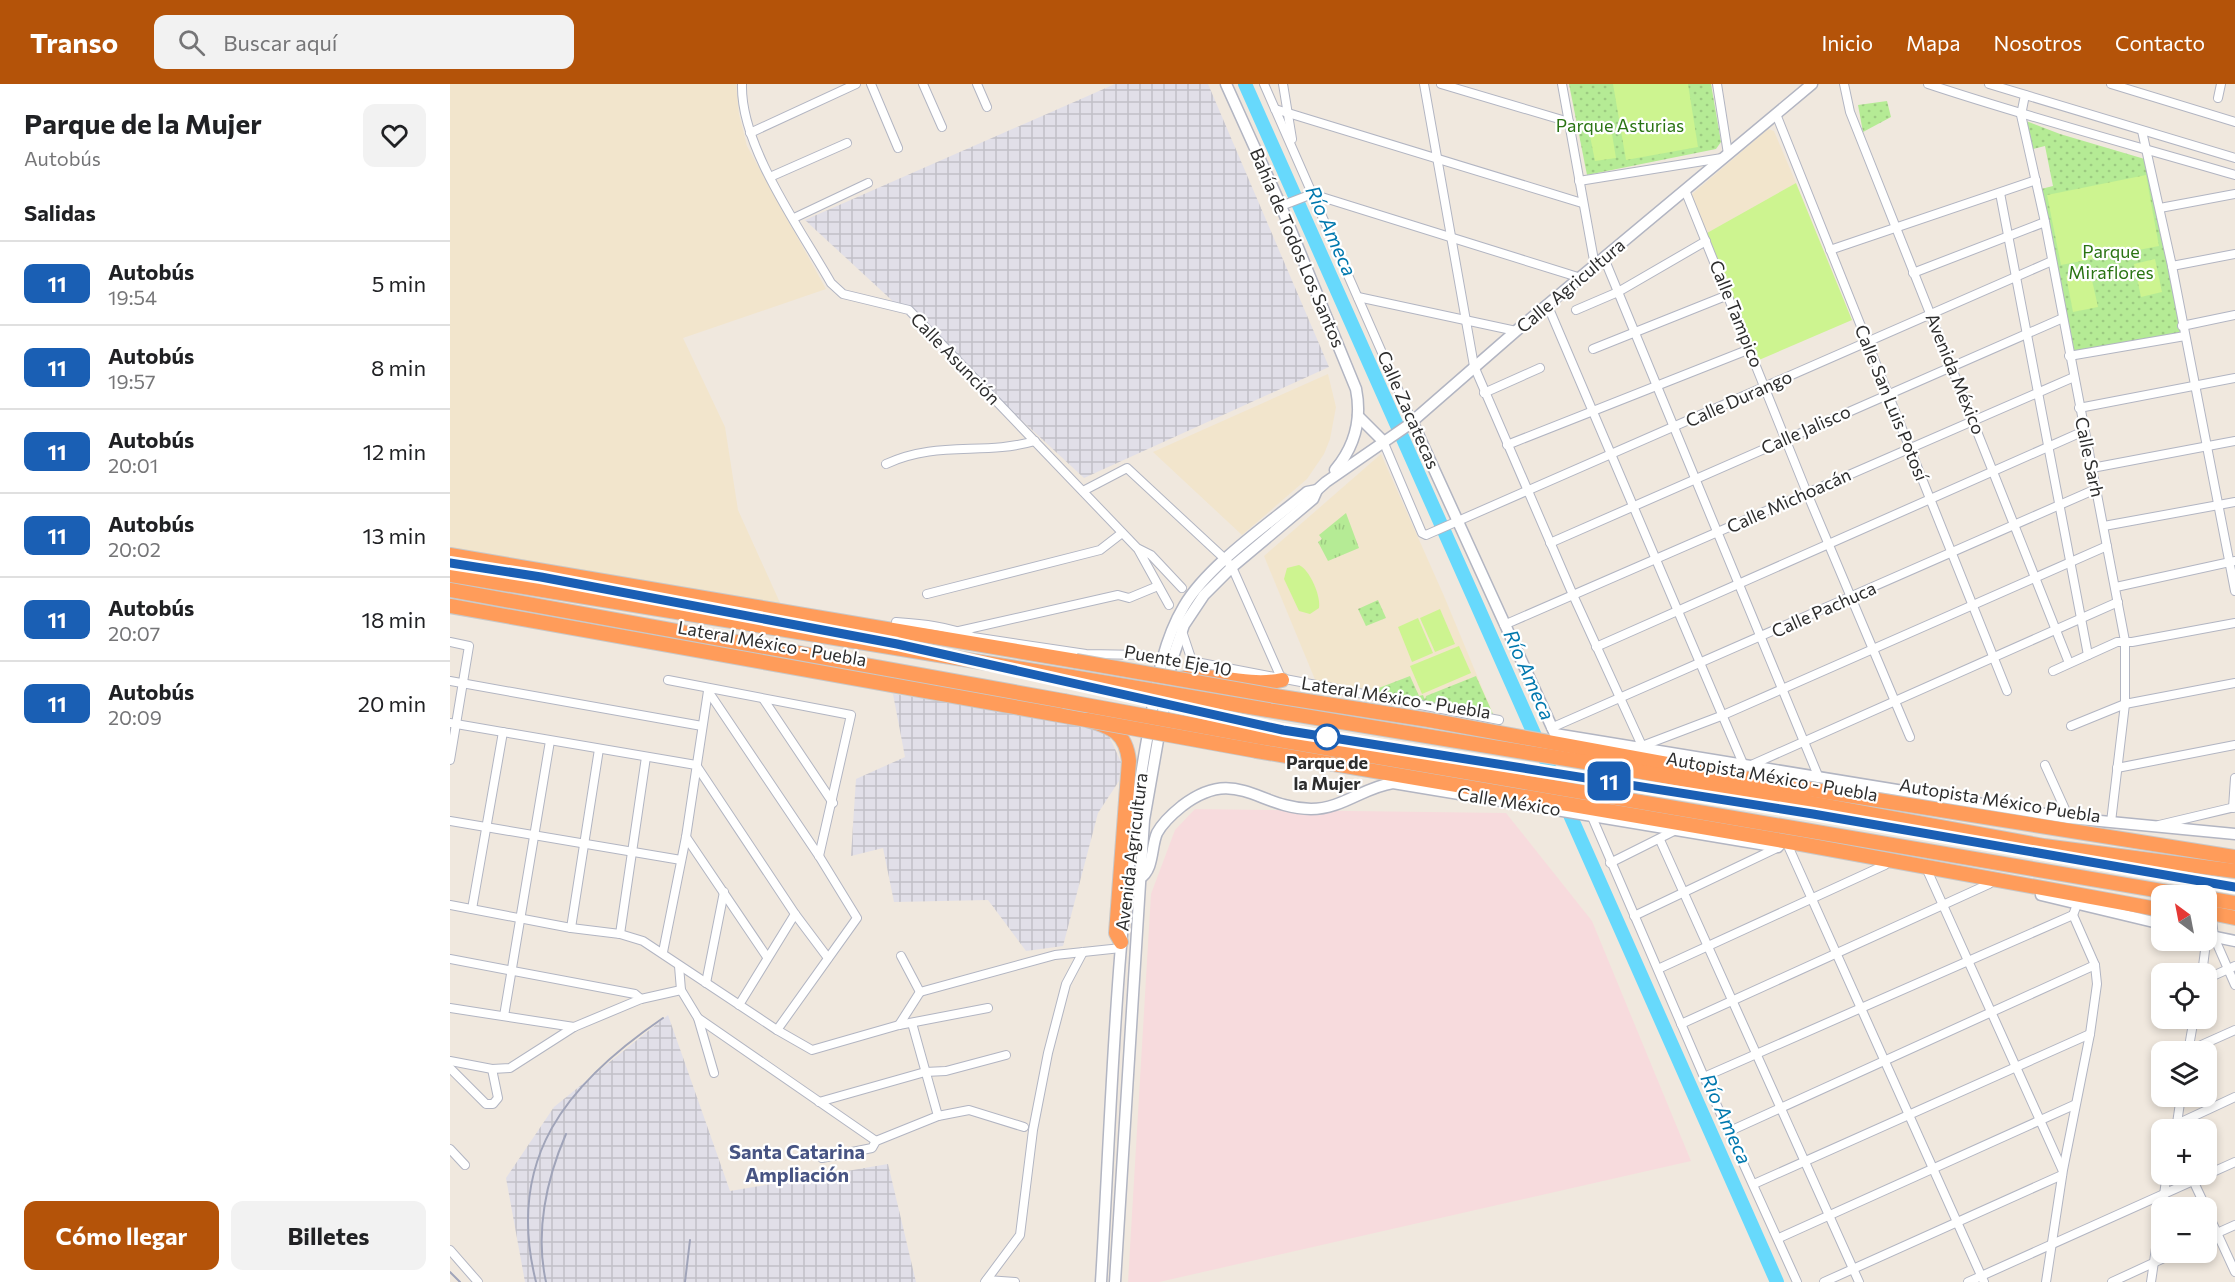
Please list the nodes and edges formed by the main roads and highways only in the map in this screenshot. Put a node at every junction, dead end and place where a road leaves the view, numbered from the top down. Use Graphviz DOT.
graph roads {
  1 [pos="450,555"];
  2 [pos="450,566"];
  3 [pos="538,570"];
  4 [pos="450,574"];
  5 [pos="450,590"];
  6 [pos="450,606"];
  7 [pos="1076,661"];
  8 [pos="1177,679"];
  9 [pos="1282,680"];
  10 [pos="1275,696"];
  11 [pos="1268,710"];
  12 [pos="1087,720"];
  13 [pos="1511,736"];
  14 [pos="1258,744"];
  15 [pos="2235,857"];
  16 [pos="2235,871"];
  17 [pos="2108,883"];
  18 [pos="2151,890"];
  19 [pos="2217,900"];
  20 [pos="2151,901"];
  21 [pos="2235,903"];
  22 [pos="2151,908"];
  23 [pos="2217,917"];
  24 [pos="2235,918"];
  25 [pos="2217,919"];
  26 [pos="2235,924"];
  27 [pos="1121,945"];
  1 -- 3 [label="highway, Lateral México - Puebla"];
  2 -- 3 [label="highway"];
  3 -- 7 [label="highway, Lateral México - Puebla"];
  4 -- 11 [label="highway, Puente Eje 10, bridge"];
  5 -- 14 [label="highway, bridge"];
  6 -- 12 [label="highway, Lateral México - Puebla"];
  7 -- 8 [label="highway, Puente Eje 10, bridge"];
  8 -- 9 [label="highway"];
  8 -- 10 [label="highway, Puente Eje 10, bridge"];
  10 -- 13 [label="highway, Lateral México - Puebla"];
  11 -- 16 [label="highway, Autopista México - Puebla"];
  12 -- 14 [label="highway, bridge"];
  12 -- 27 [label="highway"];
  13 -- 15 [label="highway, Autopista México Puebla"];
  14 -- 17 [label="highway"];
  14 -- 22 [label="highway"];
  17 -- 18 [label="highway"];
  17 -- 20 [label="highway"];
  19 -- 21 [label="highway"];
  23 -- 24 [label="highway"];
  25 -- 26 [label="highway"];
}
